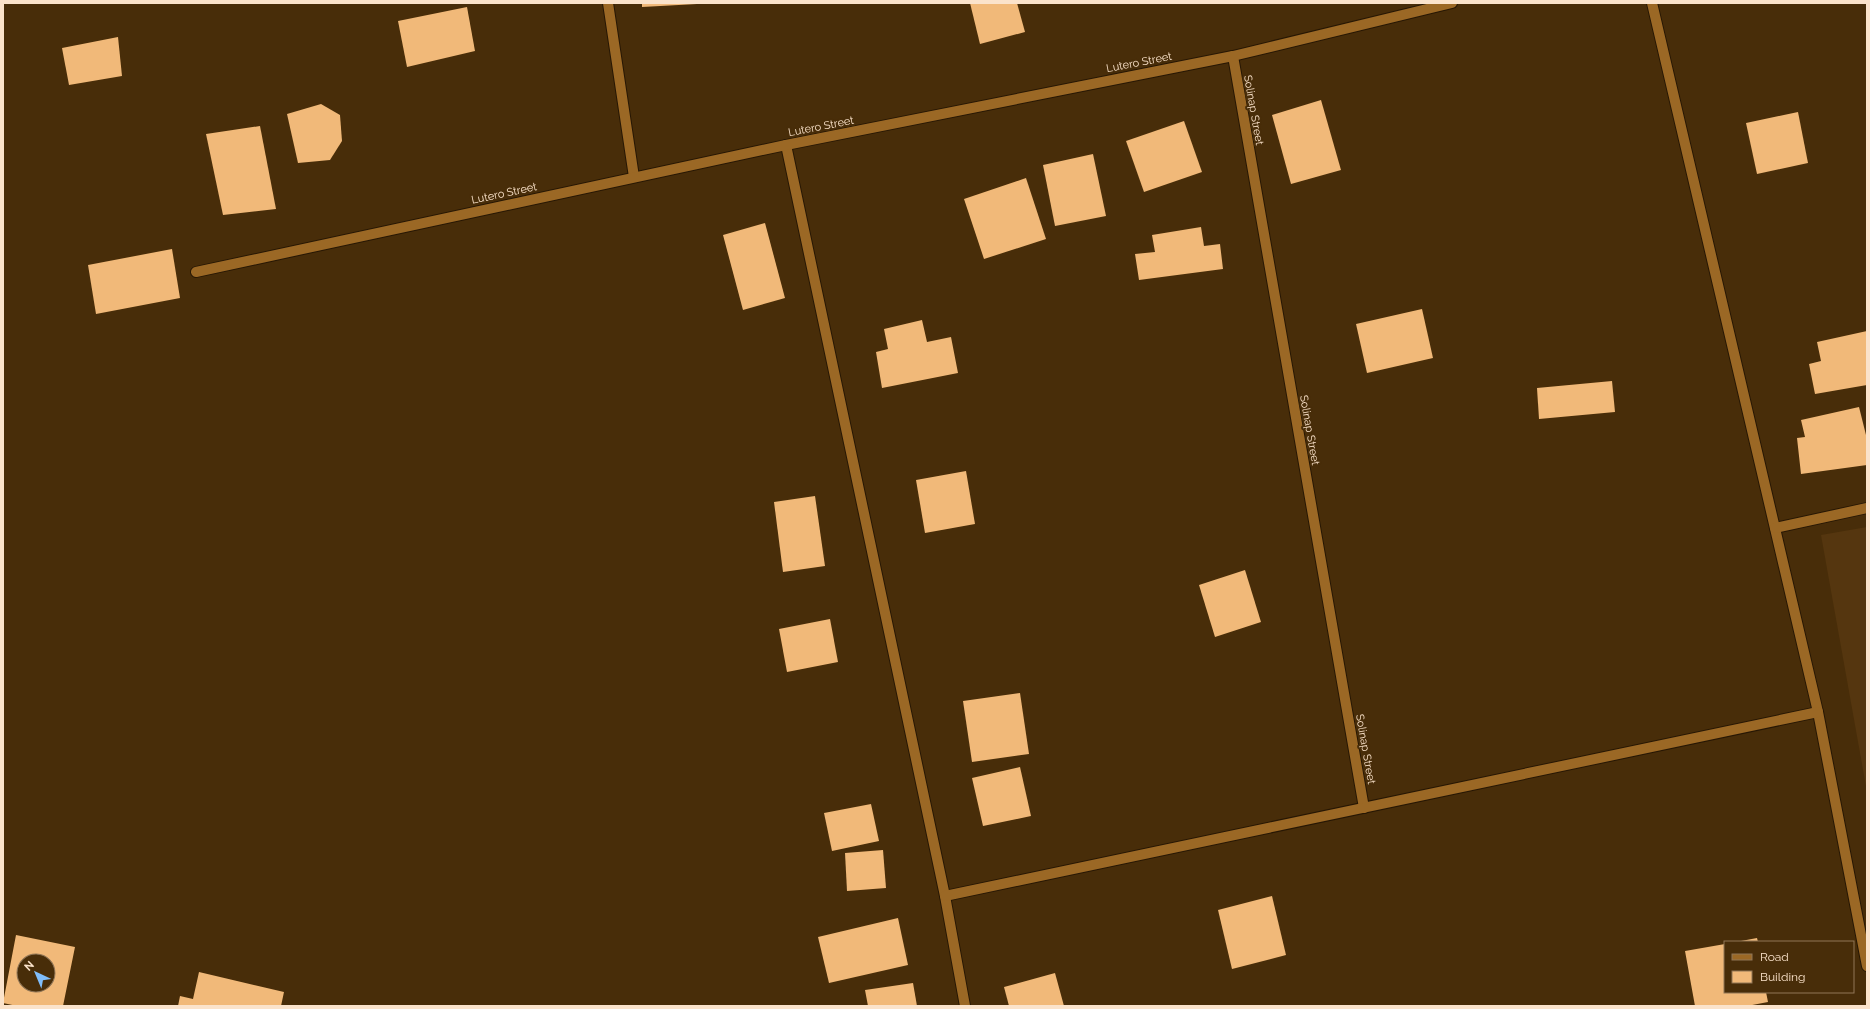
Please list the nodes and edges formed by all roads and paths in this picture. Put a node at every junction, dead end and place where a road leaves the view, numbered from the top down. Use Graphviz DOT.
graph roads {
  1 [pos="608,3"];
  2 [pos="1452,3"];
  3 [pos="1652,3"];
  4 [pos="1233,56"];
  5 [pos="786,145"];
  6 [pos="634,178"];
  7 [pos="196,272"];
  8 [pos="1867,508"];
  9 [pos="1775,528"];
  10 [pos="1818,712"];
  11 [pos="1364,808"];
  12 [pos="945,896"];
  13 [pos="1867,966"];
  14 [pos="965,1006"];
  1 -- 6 [label="street"];
  2 -- 4 [label="street, Lutero Street"];
  3 -- 9 [label="street"];
  4 -- 5 [label="street, Lutero Street"];
  4 -- 11 [label="street, Solinap Street"];
  5 -- 6 [label="street, Lutero Street"];
  5 -- 12 [label="street"];
  6 -- 7 [label="street, Lutero Street"];
  8 -- 9 [label="street"];
  9 -- 10 [label="street"];
  10 -- 11 [label="street"];
  10 -- 13 [label="street"];
  11 -- 12 [label="street"];
  12 -- 14 [label="street"];
}
